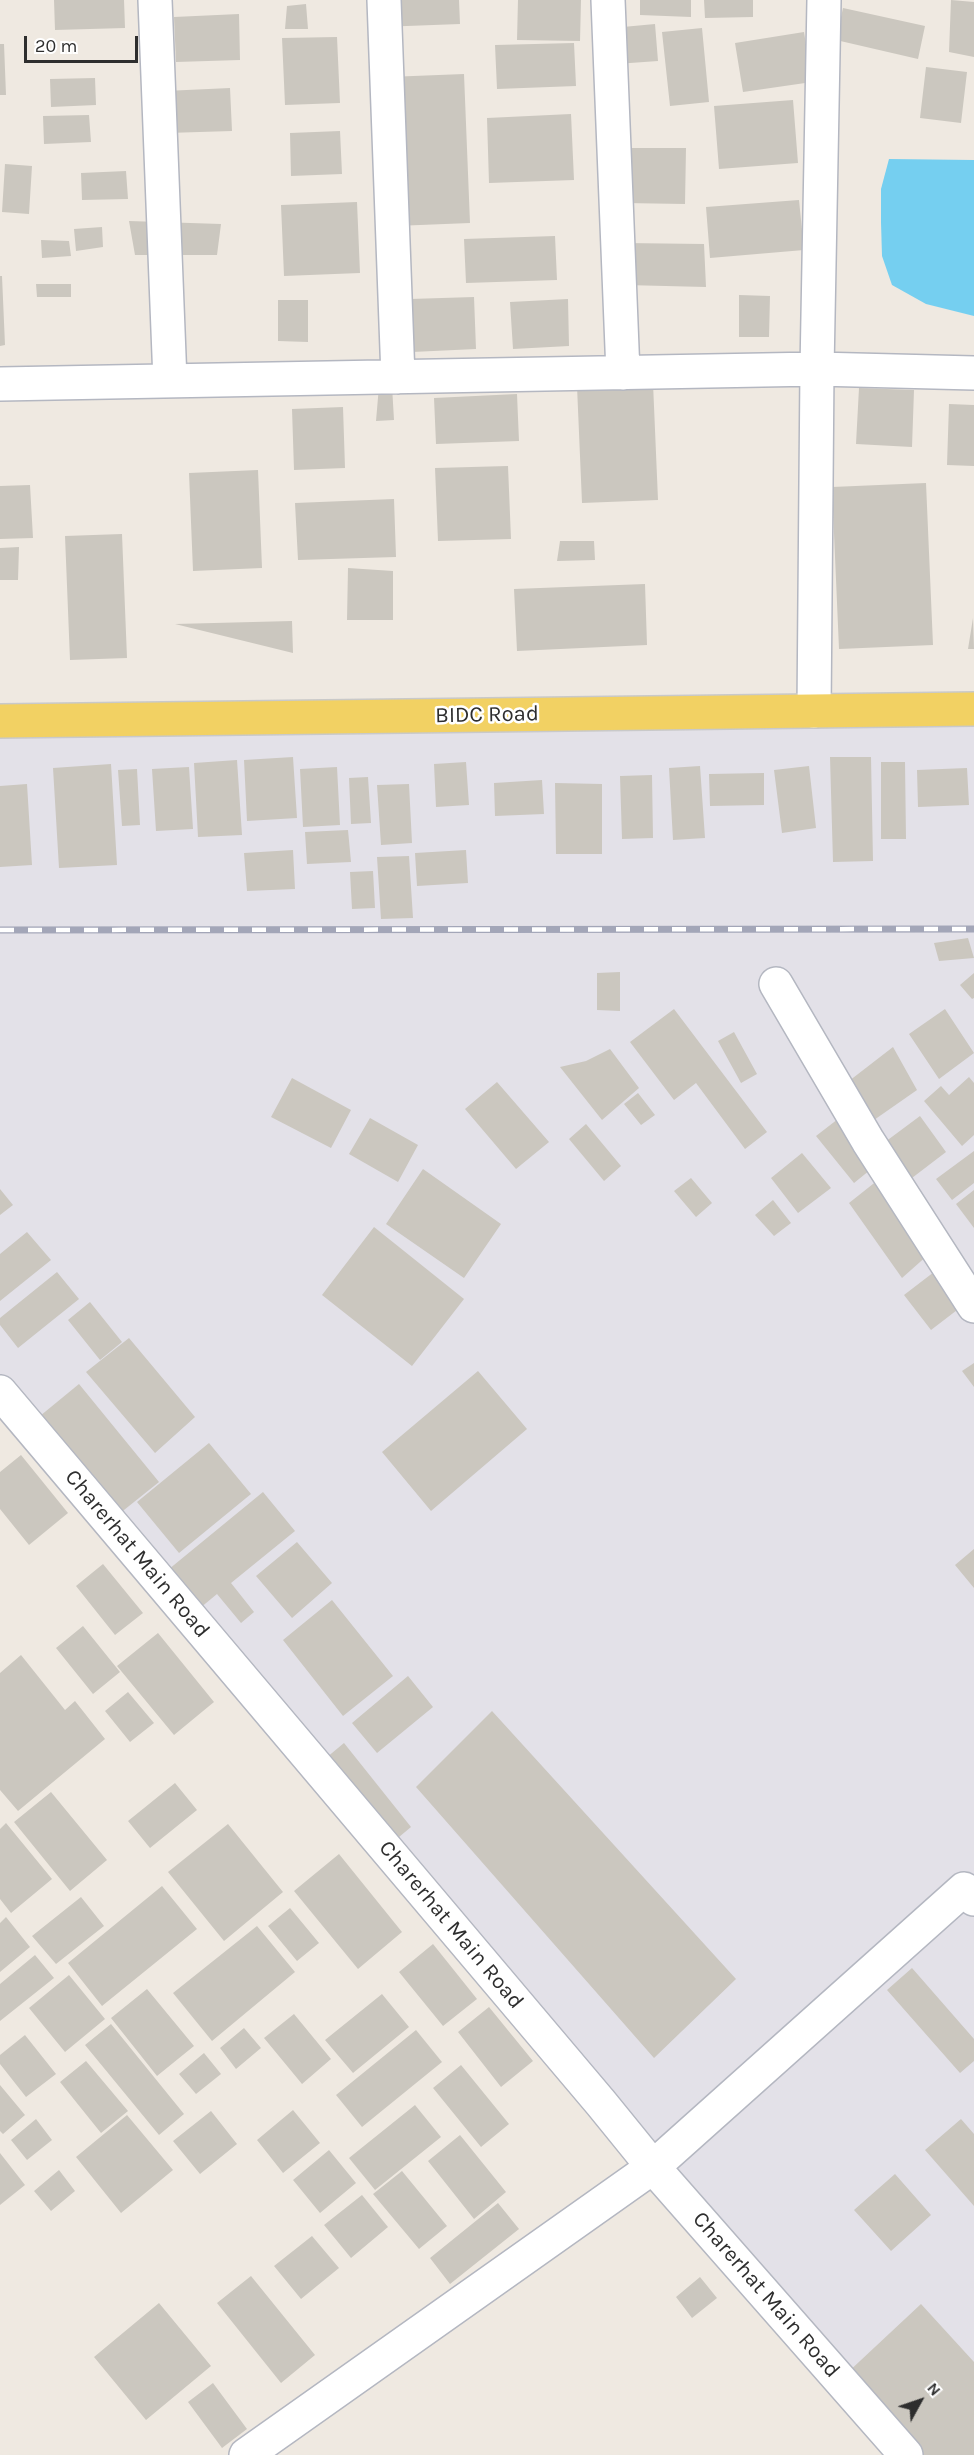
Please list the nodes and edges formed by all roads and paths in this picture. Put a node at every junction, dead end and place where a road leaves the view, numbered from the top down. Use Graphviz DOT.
graph roads {
  1 [pos="155,0"];
  2 [pos="384,0"];
  3 [pos="608,0"];
  4 [pos="824,0"];
  5 [pos="817,369"];
  6 [pos="623,373"];
  7 [pos="974,374"];
  8 [pos="398,377"];
  9 [pos="170,381"];
  10 [pos="0,384"];
  11 [pos="974,709"];
  12 [pos="814,711"];
  13 [pos="0,721"];
  14 [pos="776,984"];
  15 [pos="974,1306"];
  16 [pos="0,1392"];
  17 [pos="974,1899"];
  18 [pos="652,2167"];
  19 [pos="246,2455"];
  20 [pos="906,2455"];
  1 -- 9 [label="street"];
  2 -- 8 [label="street"];
  3 -- 6 [label="street"];
  4 -- 5 [label="street"];
  5 -- 6 [label="street"];
  5 -- 7 [label="street"];
  5 -- 12 [label="street"];
  6 -- 8 [label="street"];
  8 -- 9 [label="street"];
  9 -- 10 [label="street"];
  11 -- 12 [label="main road, BIDC Road"];
  12 -- 13 [label="main road, BIDC Road"];
  14 -- 15 [label="street"];
  16 -- 18 [label="street, Charerhat Main Road"];
  17 -- 18 [label="street"];
  18 -- 19 [label="street"];
  18 -- 20 [label="street, Charerhat Main Road"];
}
